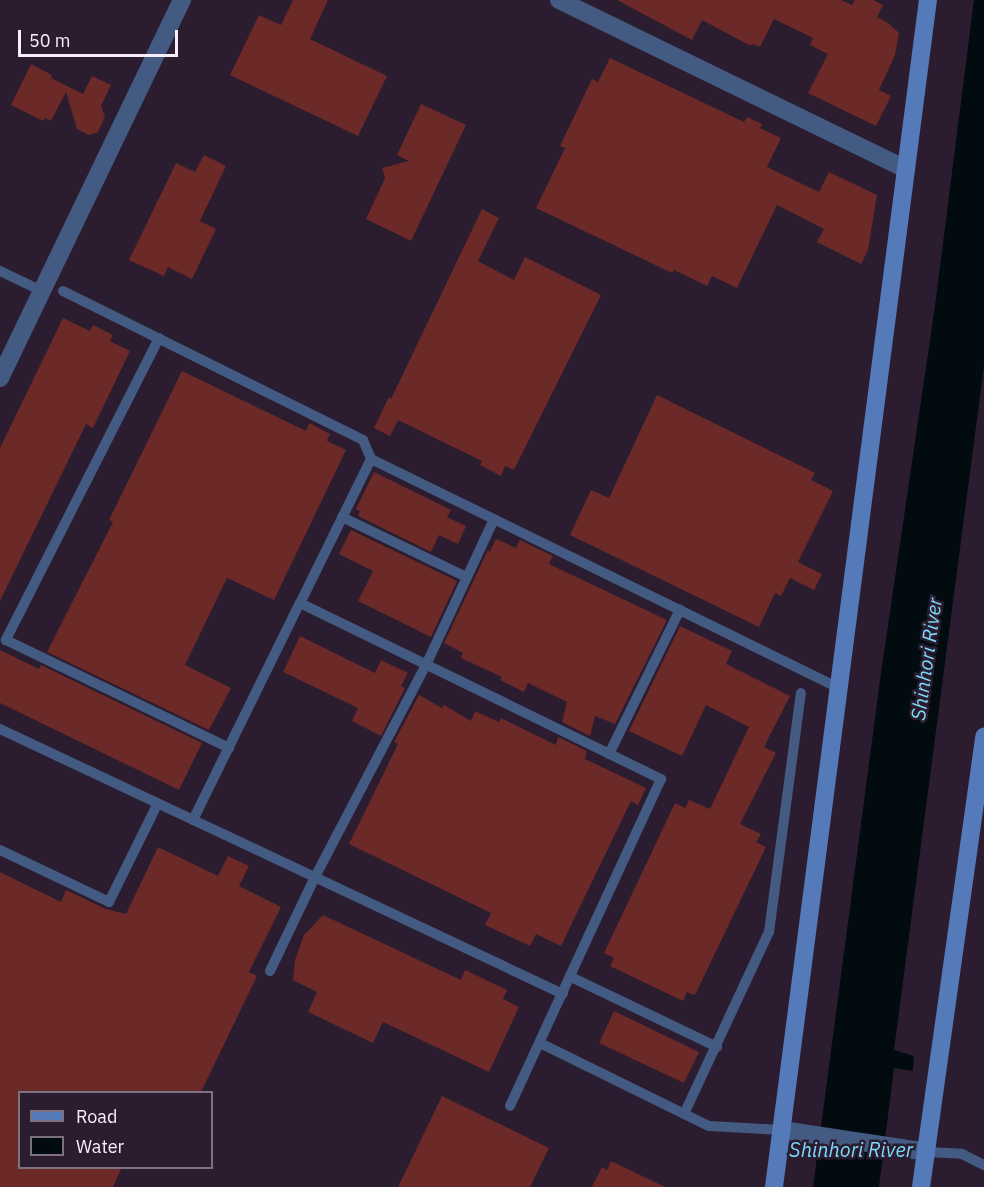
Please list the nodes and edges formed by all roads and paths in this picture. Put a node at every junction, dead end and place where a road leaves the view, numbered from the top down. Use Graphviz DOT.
graph roads {
  1 [pos="182,0"];
  2 [pos="560,0"];
  3 [pos="928,0"];
  4 [pos="906,169"];
  5 [pos="0,271"];
  6 [pos="42,291"];
  7 [pos="63,291"];
  8 [pos="159,338"];
  9 [pos="0,378"];
  10 [pos="371,459"];
  11 [pos="342,517"];
  12 [pos="494,519"];
  13 [pos="466,577"];
  14 [pos="300,603"];
  15 [pos="680,610"];
  16 [pos="3,640"];
  17 [pos="426,665"];
  18 [pos="841,688"];
  19 [pos="801,693"];
  20 [pos="0,729"];
  21 [pos="984,736"];
  22 [pos="229,748"];
  23 [pos="609,754"];
  24 [pos="158,803"];
  25 [pos="193,820"];
  26 [pos="0,850"];
  27 [pos="315,877"];
  28 [pos="270,971"];
  29 [pos="571,977"];
  30 [pos="563,994"];
  31 [pos="540,1043"];
  32 [pos="717,1047"];
  33 [pos="510,1106"];
  34 [pos="684,1114"];
  35 [pos="782,1130"];
  36 [pos="927,1152"];
  37 [pos="984,1165"];
  38 [pos="774,1187"];
  39 [pos="921,1187"];
  1 -- 6 [label="street"];
  2 -- 4 [label="street"];
  3 -- 4 [label="street"];
  4 -- 18 [label="street"];
  5 -- 6 [label="lane"];
  6 -- 9 [label="street"];
  7 -- 8 [label="lane"];
  8 -- 10 [label="lane"];
  8 -- 16 [label="lane"];
  10 -- 11 [label="lane"];
  10 -- 12 [label="lane"];
  11 -- 13 [label="lane"];
  11 -- 14 [label="lane"];
  12 -- 13 [label="lane"];
  12 -- 15 [label="lane"];
  13 -- 17 [label="lane"];
  14 -- 17 [label="lane"];
  14 -- 22 [label="lane"];
  15 -- 18 [label="lane"];
  15 -- 23 [label="lane"];
  16 -- 22 [label="lane"];
  17 -- 23 [label="lane"];
  17 -- 27 [label="lane"];
  18 -- 35 [label="street"];
  19 -- 32 [label="lane"];
  20 -- 24 [label="lane"];
  21 -- 36 [label="street"];
  22 -- 25 [label="lane"];
  23 -- 29 [label="lane"];
  24 -- 25 [label="lane"];
  24 -- 26 [label="lane"];
  25 -- 27 [label="lane"];
  27 -- 28 [label="lane"];
  27 -- 30 [label="lane"];
  29 -- 30 [label="lane"];
  29 -- 32 [label="lane"];
  30 -- 31 [label="lane"];
  31 -- 33 [label="lane"];
  31 -- 34 [label="lane"];
  32 -- 34 [label="lane"];
  34 -- 35 [label="lane"];
  35 -- 36 [label="street"];
  35 -- 38 [label="street"];
  36 -- 37 [label="lane"];
  36 -- 39 [label="street"];
}
